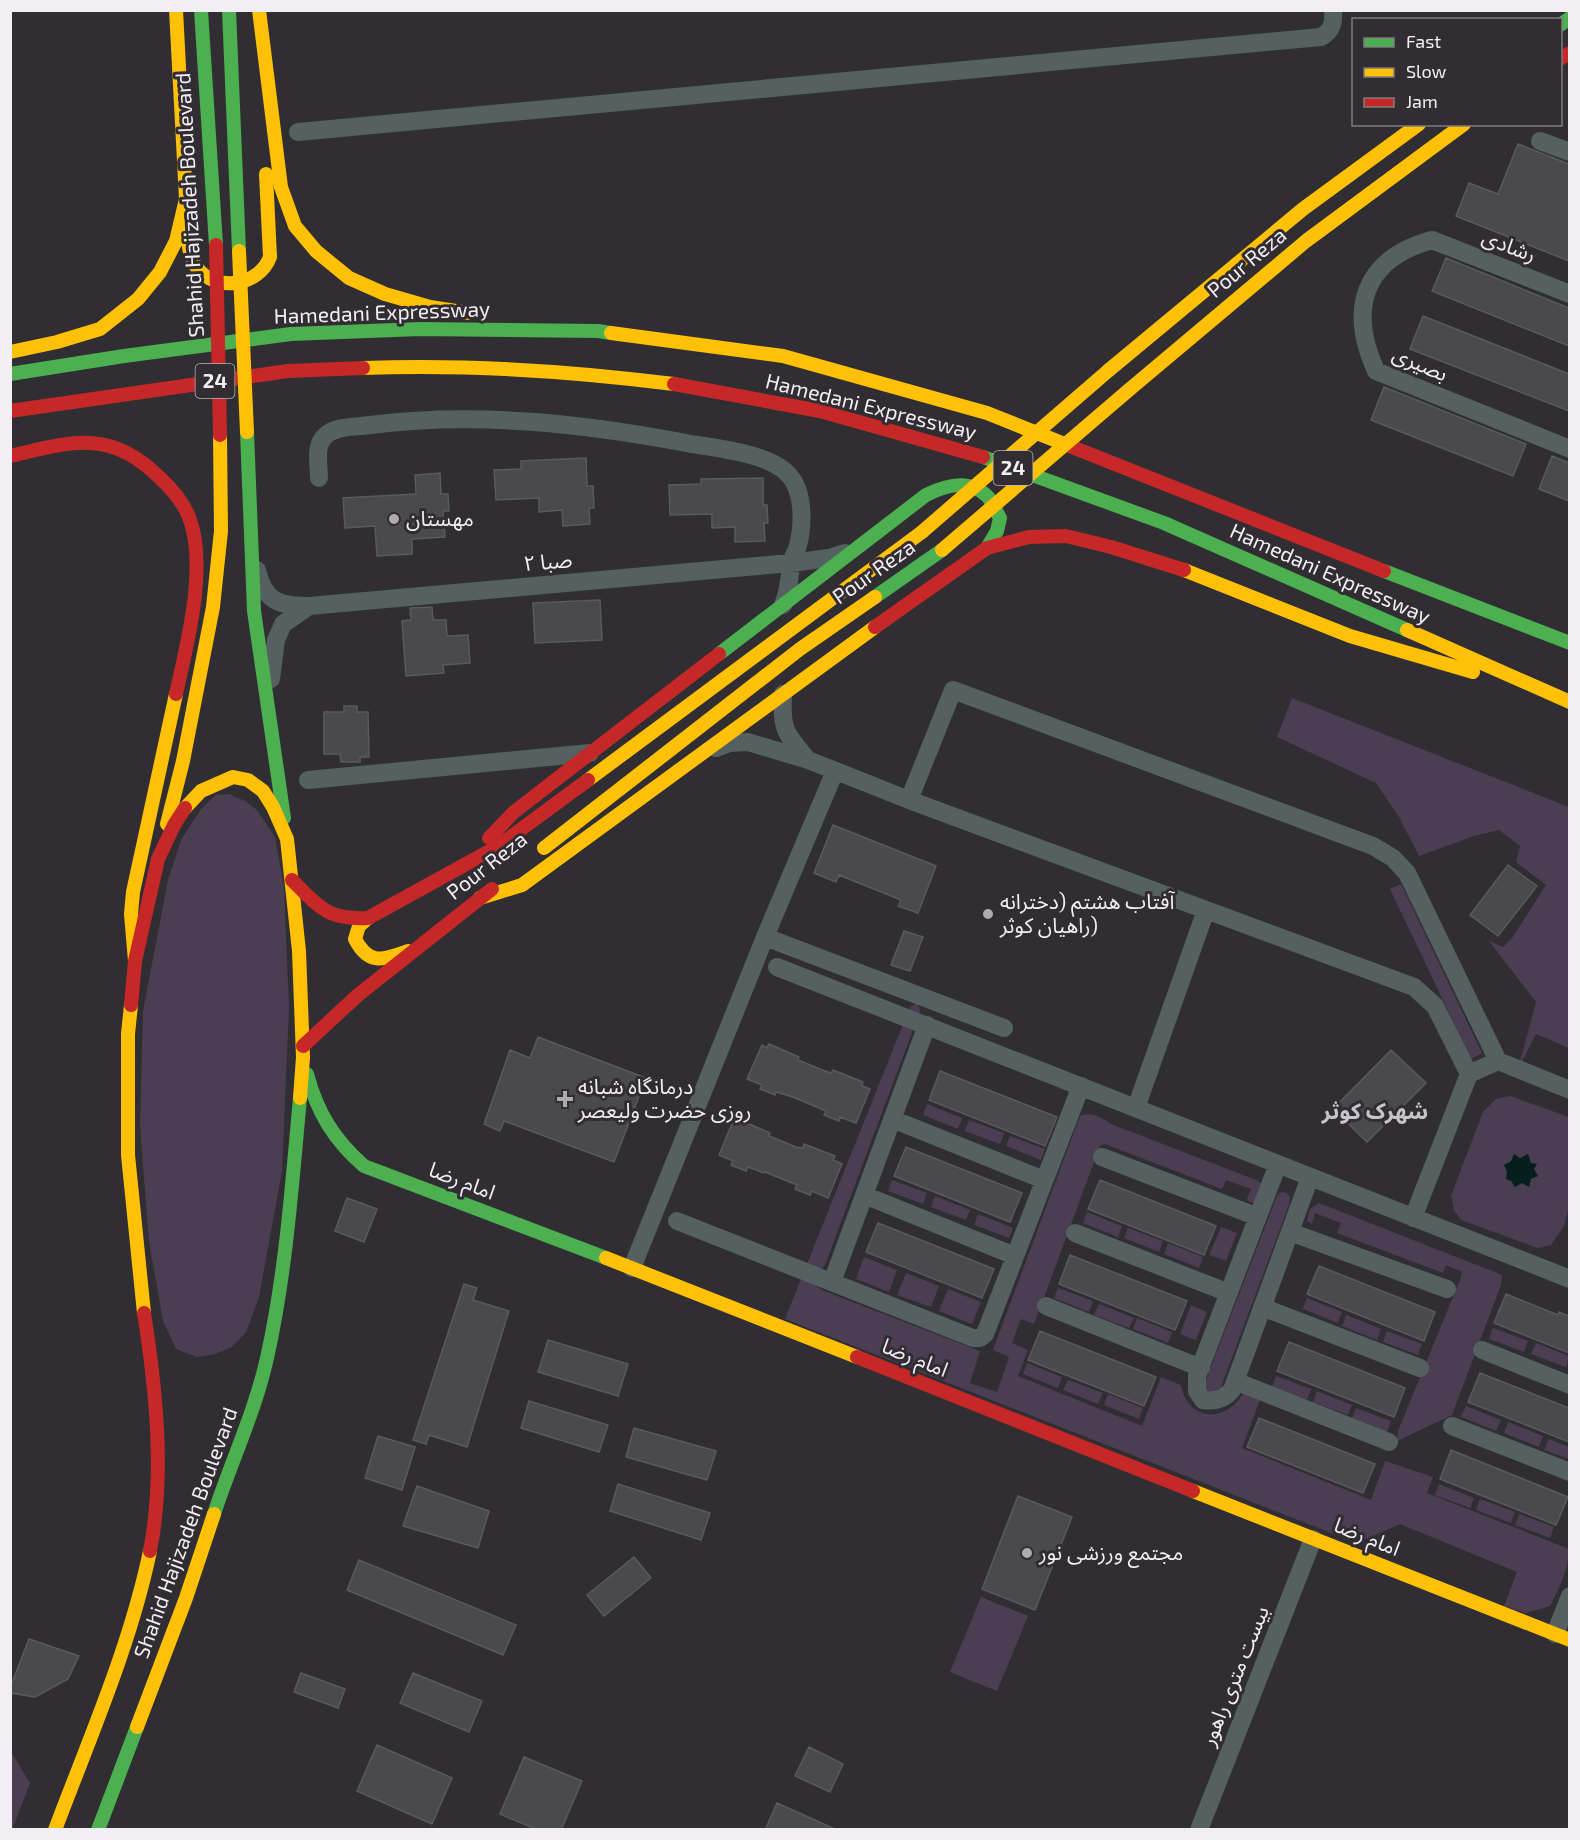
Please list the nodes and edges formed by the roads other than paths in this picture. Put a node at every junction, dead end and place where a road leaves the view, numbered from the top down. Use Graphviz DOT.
graph roads {
  1 [pos="176,10"];
  2 [pos="201,10"];
  3 [pos="229,10"];
  4 [pos="258,10"];
  5 [pos="1334,10"];
  6 [pos="1416,126"];
  7 [pos="1461,126"];
  8 [pos="298,132"];
  9 [pos="1540,141"];
  10 [pos="1569,153"];
  11 [pos="186,199"];
  12 [pos="1432,240"];
  13 [pos="1569,294"];
  14 [pos="598,331"];
  15 [pos="10,352"];
  16 [pos="10,374"];
  17 [pos="10,411"];
  18 [pos="1569,449"];
  19 [pos="10,456"];
  20 [pos="319,478"];
  21 [pos="252,548"];
  22 [pos="987,548"];
  23 [pos="854,550"];
  24 [pos="790,563"];
  25 [pos="783,605"];
  26 [pos="309,606"];
  27 [pos="1569,642"];
  28 [pos="783,694"];
  29 [pos="1566,700"];
  30 [pos="269,719"];
  31 [pos="591,753"];
  32 [pos="701,753"];
  33 [pos="808,760"];
  34 [pos="835,771"];
  35 [pos="308,780"];
  36 [pos="909,800"];
  37 [pos="287,839"];
  38 [pos="534,856"];
  39 [pos="158,860"];
  40 [pos="457,870"];
  41 [pos="507,877"];
  42 [pos="292,880"];
  43 [pos="480,898"];
  44 [pos="1206,910"];
  45 [pos="368,918"];
  46 [pos="765,937"];
  47 [pos="416,948"];
  48 [pos="135,961"];
  49 [pos="777,967"];
  50 [pos="927,1025"];
  51 [pos="1004,1028"];
  52 [pos="303,1051"];
  53 [pos="1498,1061"];
  54 [pos="1469,1074"];
  55 [pos="1081,1086"];
  56 [pos="1569,1090"];
  57 [pos="1136,1108"];
  58 [pos="892,1119"];
  59 [pos="1102,1157"];
  60 [pos="1278,1164"];
  61 [pos="1310,1177"];
  62 [pos="1044,1180"];
  63 [pos="864,1195"];
  64 [pos="1258,1217"];
  65 [pos="1413,1218"];
  66 [pos="677,1221"];
  67 [pos="1290,1232"];
  68 [pos="1075,1233"];
  69 [pos="1015,1256"];
  70 [pos="632,1268"];
  71 [pos="1569,1276"];
  72 [pos="832,1282"];
  73 [pos="1447,1289"];
  74 [pos="1229,1293"];
  75 [pos="1046,1306"];
  76 [pos="1262,1307"];
  77 [pos="1482,1350"];
  78 [pos="1201,1368"];
  79 [pos="1420,1368"];
  80 [pos="1235,1381"];
  81 [pos="1569,1385"];
  82 [pos="1452,1426"];
  83 [pos="1389,1442"];
  84 [pos="1569,1472"];
  85 [pos="1313,1539"];
  86 [pos="1569,1596"];
  87 [pos="1562,1637"];
  88 [pos="55,1830"];
  89 [pos="98,1830"];
  90 [pos="1198,1830"];
  1 -- 11 [label="main road"];
  2 -- 39 [label="main road, Shahid Hajizadeh Boulevard, bridge"];
  3 -- 21 [label="main road, bridge"];
  4 -- 11 [label="main road"];
  4 -- 14 [label="main road"];
  5 -- 8 [label="street"];
  6 -- 40 [label="main road, Pour Reza, bridge"];
  7 -- 38 [label="main road, Pour Reza, bridge"];
  9 -- 10 [label="street"];
  11 -- 15 [label="main road"];
  12 -- 13 [label="street, رشادی"];
  12 -- 18 [label="street, بصیری"];
  14 -- 16 [label="main road, Hamedani Expressway / 24"];
  14 -- 27 [label="main road, Hamedani Expressway / 24"];
  17 -- 29 [label="main road, Hamedani Expressway / 24"];
  19 -- 48 [label="main road"];
  20 -- 24 [label="street"];
  21 -- 26 [label="street, صبا ۲"];
  21 -- 30 [label="main road"];
  22 -- 23 [label="main road"];
  22 -- 28 [label="main road"];
  22 -- 29 [label="main road"];
  23 -- 24 [label="street, صبا ۲"];
  23 -- 25 [label="main road"];
  24 -- 25 [label="street"];
  24 -- 26 [label="street, صبا ۲"];
  25 -- 31 [label="main road"];
  26 -- 30 [label="street"];
  28 -- 32 [label="main road"];
  28 -- 33 [label="street"];
  30 -- 37 [label="main road"];
  31 -- 35 [label="street"];
  31 -- 40 [label="main road"];
  32 -- 33 [label="street"];
  32 -- 43 [label="main road"];
  33 -- 34 [label="street"];
  34 -- 36 [label="street"];
  34 -- 46 [label="street"];
  36 -- 44 [label="street"];
  36 -- 53 [label="street"];
  37 -- 39 [label="main road"];
  37 -- 42 [label="main road"];
  39 -- 48 [label="main road"];
  40 -- 45 [label="main road, Pour Reza"];
  41 -- 43 [label="main road, Pour Reza"];
  42 -- 45 [label="main road"];
  42 -- 52 [label="main road"];
  43 -- 47 [label="main road, Pour Reza"];
  44 -- 54 [label="street"];
  44 -- 57 [label="street"];
  45 -- 47 [label="main road"];
  46 -- 51 [label="street"];
  46 -- 70 [label="street"];
  47 -- 52 [label="main road, Pour Reza"];
  48 -- 88 [label="main road, Shahid Hajizadeh Boulevard"];
  49 -- 50 [label="street"];
  50 -- 55 [label="street"];
  50 -- 58 [label="street"];
  52 -- 70 [label="main road, امام رضا"];
  52 -- 89 [label="main road, Shahid Hajizadeh Boulevard"];
  53 -- 54 [label="street"];
  53 -- 56 [label="street"];
  54 -- 65 [label="street"];
  55 -- 57 [label="street"];
  55 -- 62 [label="street"];
  57 -- 60 [label="street"];
  58 -- 62 [label="street"];
  58 -- 63 [label="street"];
  59 -- 64 [label="street"];
  60 -- 61 [label="street"];
  60 -- 64 [label="street"];
  61 -- 65 [label="street"];
  61 -- 67 [label="street"];
  62 -- 69 [label="street"];
  63 -- 69 [label="street"];
  63 -- 72 [label="street"];
  64 -- 74 [label="street"];
  65 -- 71 [label="street"];
  66 -- 72 [label="street"];
  67 -- 73 [label="street"];
  67 -- 76 [label="street"];
  68 -- 74 [label="street"];
  69 -- 72 [label="street"];
  70 -- 85 [label="main road, امام رضا"];
  74 -- 78 [label="street"];
  75 -- 78 [label="street"];
  76 -- 79 [label="street"];
  76 -- 80 [label="street"];
  77 -- 81 [label="street"];
  78 -- 80 [label="street"];
  80 -- 83 [label="street"];
  82 -- 84 [label="street"];
  85 -- 87 [label="main road, امام رضا"];
  85 -- 90 [label="street, بیست متری راهور"];
  86 -- 87 [label="street"];
}
